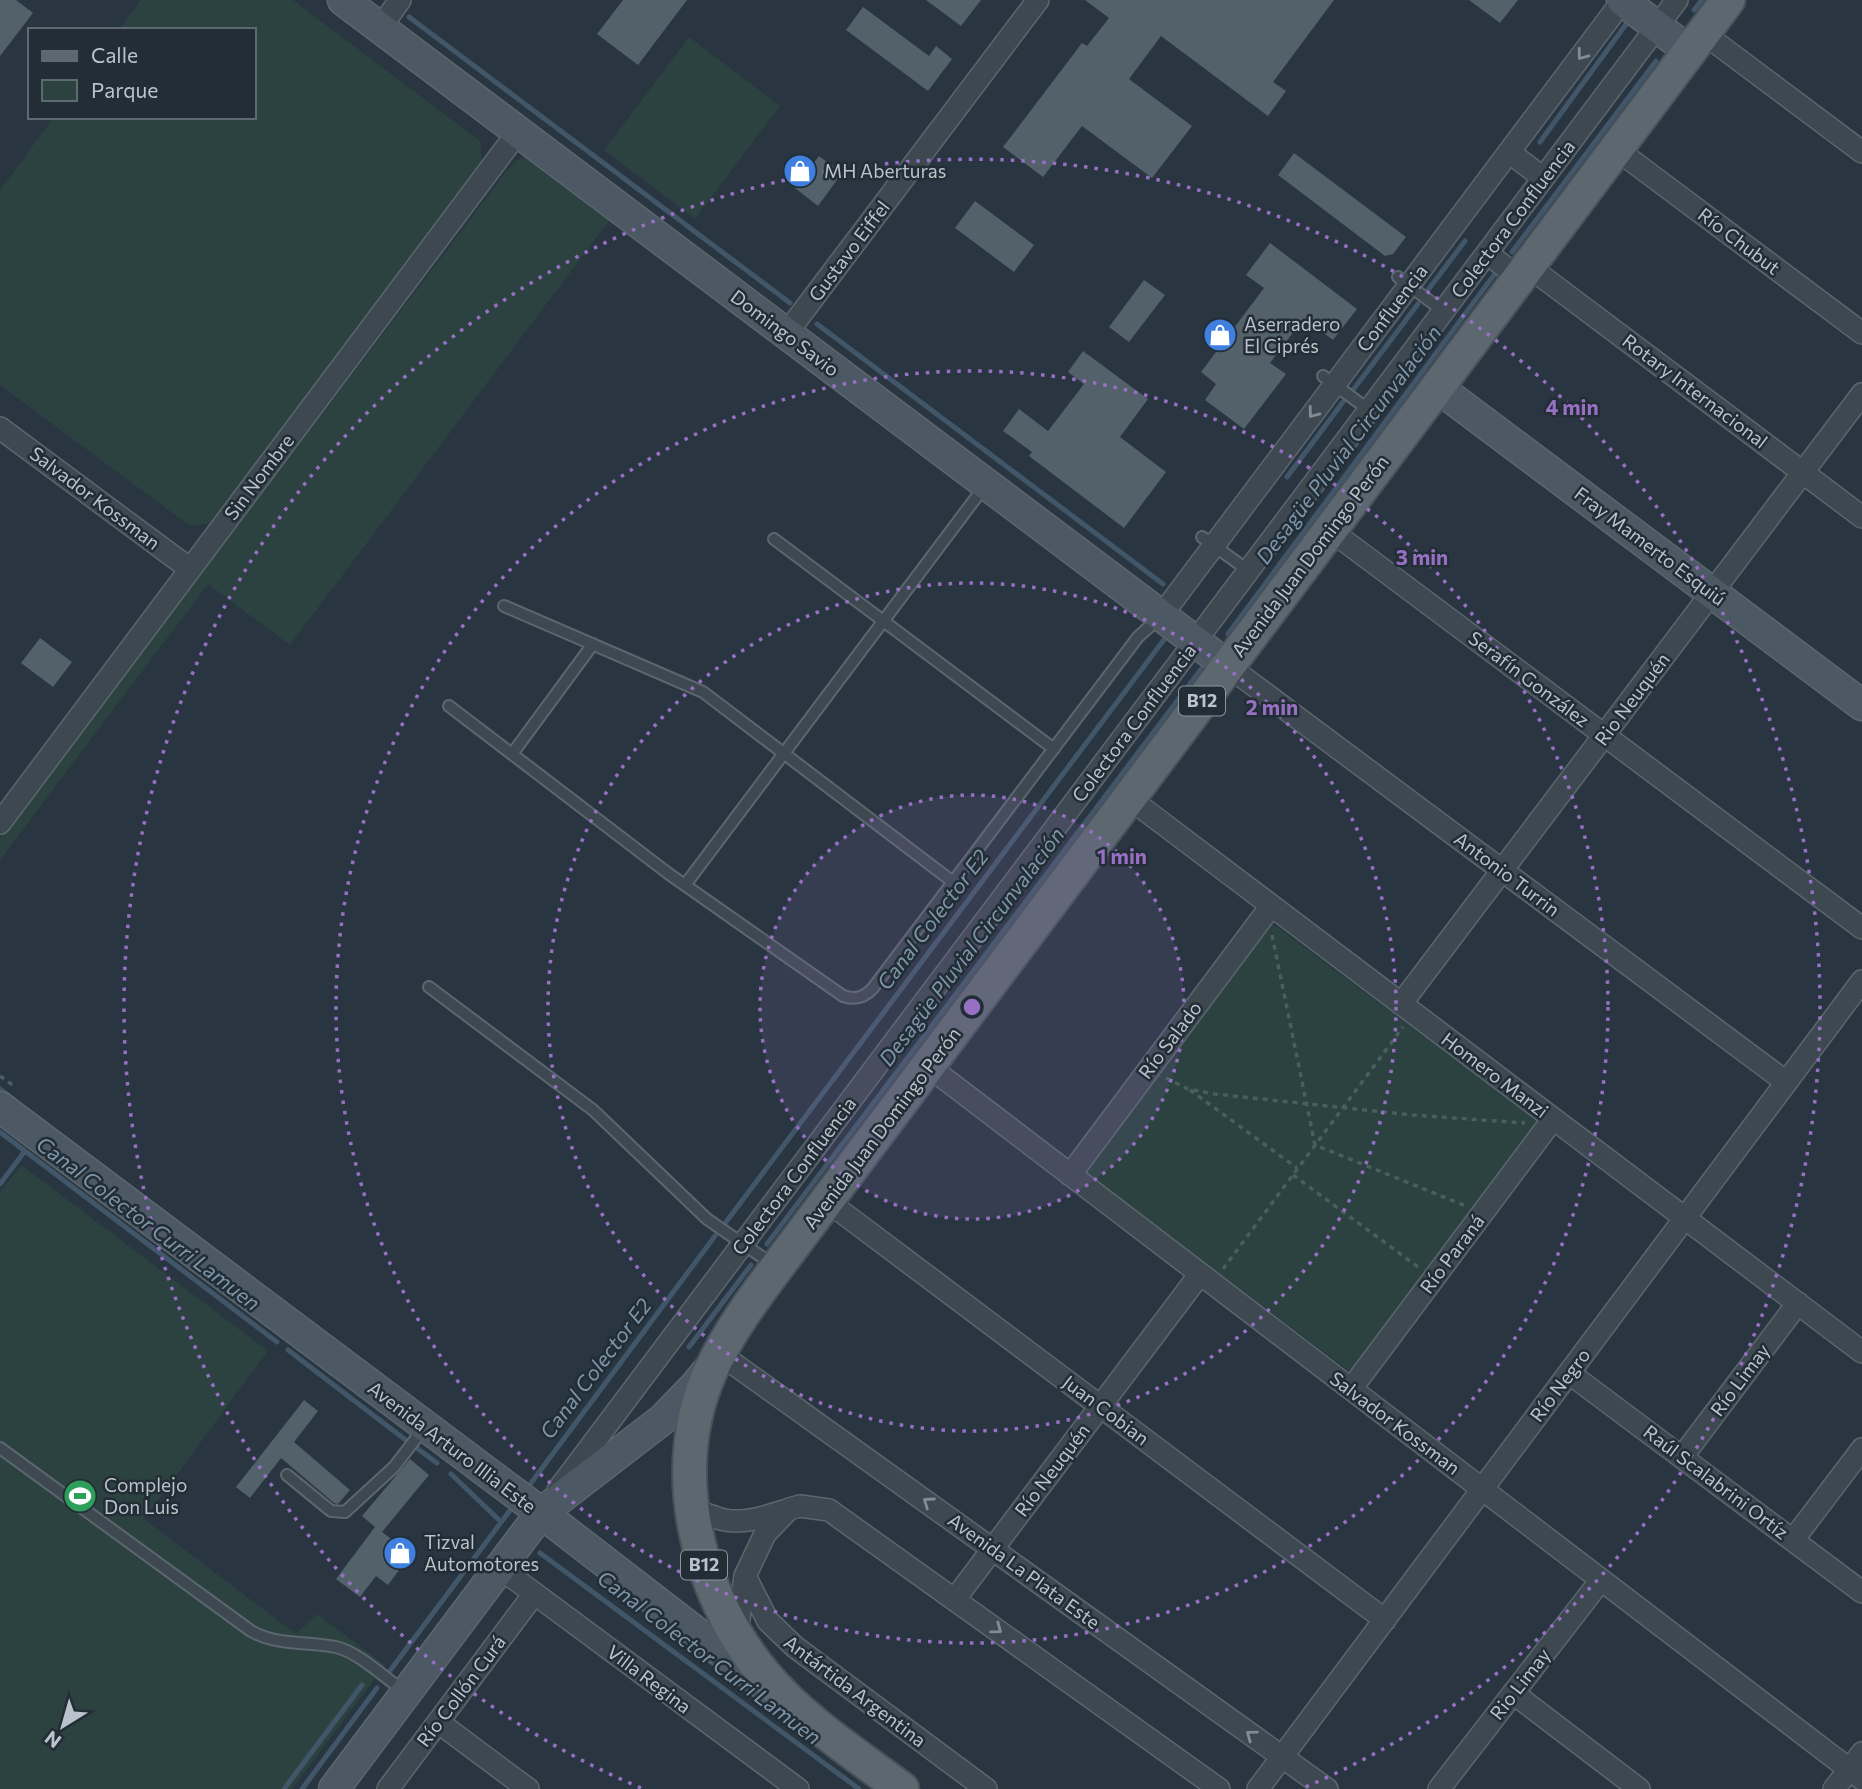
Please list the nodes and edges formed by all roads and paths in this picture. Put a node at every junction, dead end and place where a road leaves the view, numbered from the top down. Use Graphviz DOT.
graph roads {
  1 [pos="343,0"];
  2 [pos="401,0"];
  3 [pos="1038,0"];
  4 [pos="1623,0"];
  5 [pos="1677,0"];
  6 [pos="1728,0"];
  7 [pos="380,27"];
  8 [pos="1657,27"];
  9 [pos="1696,42"];
  10 [pos="518,132"];
  11 [pos="1616,149"];
  12 [pos="1509,152"];
  13 [pos="1862,152"];
  14 [pos="1544,178"];
  15 [pos="1487,253"];
  16 [pos="1524,272"];
  17 [pos="1404,281"];
  18 [pos="1443,311"];
  19 [pos="1862,333"];
  20 [pos="786,334"];
  21 [pos="1329,380"];
  22 [pos="1437,387"];
  23 [pos="1862,394"];
  24 [pos="1369,410"];
  25 [pos="0,428"];
  26 [pos="1803,472"];
  27 [pos="986,484"];
  28 [pos="1862,517"];
  29 [pos="1330,530"];
  30 [pos="774,539"];
  31 [pos="1208,541"];
  32 [pos="190,569"];
  33 [pos="1249,571"];
  34 [pos="1712,593"];
  35 [pos="503,606"];
  36 [pos="1161,616"];
  37 [pos="883,621"];
  38 [pos="1195,642"];
  39 [pos="593,643"];
  40 [pos="1228,666"];
  41 [pos="1862,705"];
  42 [pos="449,706"];
  43 [pos="1605,735"];
  44 [pos="1054,748"];
  45 [pos="784,753"];
  46 [pos="513,754"];
  47 [pos="1129,798"];
  48 [pos="0,823"];
  49 [pos="1503,870"];
  50 [pos="953,882"];
  51 [pos="685,885"];
  52 [pos="1271,906"];
  53 [pos="1271,928"];
  54 [pos="1862,928"];
  55 [pos="1282,936"];
  56 [pos="1263,939"];
  57 [pos="1862,981"];
  58 [pos="429,987"];
  59 [pos="1401,1004"];
  60 [pos="1403,1027"];
  61 [pos="928,1066"];
  62 [pos="1161,1074"];
  63 [pos="1786,1082"];
  64 [pos="1188,1089"];
  65 [pos="1306,1103"];
  66 [pos="0,1107"];
  67 [pos="1343,1107"];
  68 [pos="1520,1115"];
  69 [pos="1553,1119"];
  70 [pos="1530,1123"];
  71 [pos="1522,1133"];
  72 [pos="1315,1145"];
  73 [pos="1298,1168"];
  74 [pos="1070,1175"];
  75 [pos="1293,1175"];
  76 [pos="827,1201"];
  77 [pos="1460,1217"];
  78 [pos="1685,1218"];
  79 [pos="743,1244"];
  80 [pos="777,1267"];
  81 [pos="1223,1269"];
  82 [pos="1421,1269"];
  83 [pos="1200,1274"];
  84 [pos="1798,1303"];
  85 [pos="1862,1352"];
  86 [pos="720,1354"];
  87 [pos="1569,1373"];
  88 [pos="1351,1389"];
  89 [pos="1100,1406"];
  90 [pos="425,1426"];
  91 [pos="0,1447"];
  92 [pos="1862,1448"];
  93 [pos="1682,1457"];
  94 [pos="287,1475"];
  95 [pos="1482,1489"];
  96 [pos="692,1510"];
  97 [pos="789,1510"];
  98 [pos="541,1513"];
  99 [pos="1793,1540"];
  100 [pos="993,1548"];
  101 [pos="500,1568"];
  102 [pos="744,1576"];
  103 [pos="1601,1580"];
  104 [pos="1862,1592"];
  105 [pos="534,1594"];
  106 [pos="955,1599"];
  107 [pos="1385,1620"];
  108 [pos="737,1635"];
  109 [pos="406,1693"];
  110 [pos="1513,1693"];
  111 [pos="438,1722"];
  112 [pos="832,1736"];
  113 [pos="1282,1757"];
  114 [pos="1858,1767"];
  115 [pos="334,1789"];
  116 [pos="388,1789"];
  117 [pos="528,1789"];
  118 [pos="798,1789"];
  119 [pos="902,1789"];
  120 [pos="986,1789"];
  121 [pos="1219,1789"];
  122 [pos="1258,1789"];
  123 [pos="1326,1789"];
  124 [pos="1439,1789"];
  125 [pos="1639,1789"];
  126 [pos="1835,1789"];
  1 -- 7 [label="street, Domingo Savio"];
  2 -- 7 [label="street"];
  3 -- 20 [label="street, Gustavo Eiffel"];
  4 -- 8 [label="street"];
  4 -- 12 [label="street, Confluencia, one-way"];
  5 -- 8 [label="street, Colectora Confluencia"];
  6 -- 9 [label="main road, Avenida Juan Domingo Perón / B12"];
  7 -- 10 [label="street, Domingo Savio"];
  8 -- 9 [label="street"];
  8 -- 14 [label="street, Colectora Confluencia"];
  9 -- 11 [label="main road, Avenida Juan Domingo Perón / B12"];
  9 -- 13 [label="street"];
  10 -- 20 [label="street, Domingo Savio"];
  10 -- 32 [label="street, Sin Nombre"];
  11 -- 16 [label="main road, Avenida Juan Domingo Perón / B12"];
  11 -- 19 [label="street, Río Chubut"];
  12 -- 14 [label="street"];
  12 -- 17 [label="street, Confluencia"];
  14 -- 15 [label="street, Colectora Confluencia"];
  15 -- 16 [label="street, Rotary Internacional"];
  15 -- 18 [label="street, Colectora Confluencia"];
  16 -- 22 [label="main road, Avenida Juan Domingo Perón / B12"];
  16 -- 26 [label="street, Rotary Internacional"];
  17 -- 18 [label="lane"];
  17 -- 21 [label="street, Confluencia"];
  18 -- 24 [label="street, Colectora Confluencia"];
  20 -- 27 [label="street, Domingo Savio"];
  21 -- 24 [label="lane"];
  21 -- 31 [label="street, Confluencia, one-way"];
  22 -- 29 [label="main road, Avenida Juan Domingo Perón / B12"];
  22 -- 34 [label="street, Fray Mamerto Esquiú"];
  23 -- 26 [label="street, Rio Neuquén"];
  24 -- 33 [label="street, Colectora Confluencia"];
  25 -- 32 [label="street, Salvador Kossman"];
  26 -- 28 [label="street, Rotary Internacional"];
  26 -- 34 [label="street, Rio Neuquén"];
  27 -- 36 [label="street, Domingo Savio"];
  27 -- 37 [label="lane"];
  29 -- 40 [label="main road, Avenida Juan Domingo Perón / B12"];
  29 -- 43 [label="street, Serafín González"];
  30 -- 37 [label="lane"];
  31 -- 33 [label="lane"];
  31 -- 36 [label="street, Confluencia"];
  32 -- 48 [label="street, Sin Nombre"];
  33 -- 38 [label="street, Colectora Confluencia"];
  34 -- 41 [label="street, Fray Mamerto Esquiú"];
  34 -- 43 [label="street, Rio Neuquén"];
  35 -- 39 [label="lane"];
  36 -- 38 [label="street, Domingo Savio"];
  36 -- 44 [label="lane"];
  37 -- 44 [label="lane"];
  37 -- 45 [label="lane"];
  38 -- 40 [label="street, Domingo Savio"];
  38 -- 79 [label="street, Colectora Confluencia"];
  39 -- 45 [label="lane"];
  39 -- 46 [label="lane"];
  40 -- 47 [label="main road, Avenida Juan Domingo Perón / B12"];
  40 -- 49 [label="street, Antonio Turrin"];
  42 -- 46 [label="lane"];
  43 -- 49 [label="street, Rio Neuquén"];
  43 -- 54 [label="street, Serafín González"];
  44 -- 50 [label="lane"];
  45 -- 50 [label="lane"];
  45 -- 51 [label="lane"];
  46 -- 51 [label="lane"];
  47 -- 52 [label="street, Homero Manzi"];
  47 -- 61 [label="main road, Avenida Juan Domingo Perón / B12"];
  49 -- 59 [label="street, Rio Neuquén"];
  49 -- 63 [label="street, Antonio Turrin"];
  50 -- 51 [label="lane"];
  52 -- 59 [label="street, Homero Manzi"];
  52 -- 74 [label="street, Río Salado"];
  53 -- 55 [label="path"];
  53 -- 56 [label="path"];
  53 -- 65 [label="path"];
  57 -- 63 [label="street, Río Negro"];
  58 -- 79 [label="lane"];
  59 -- 69 [label="street, Homero Manzi"];
  60 -- 67 [label="path"];
  61 -- 74 [label="street, Salvador Kossman"];
  61 -- 76 [label="main road, Avenida Juan Domingo Perón / B12"];
  62 -- 64 [label="path"];
  63 -- 78 [label="street, Río Negro"];
  64 -- 65 [label="path"];
  64 -- 73 [label="path"];
  65 -- 67 [label="path"];
  65 -- 72 [label="path"];
  66 -- 90 [label="street, Avenida Arturo Illia Este"];
  67 -- 70 [label="path"];
  67 -- 72 [label="path"];
  68 -- 70 [label="path"];
  69 -- 78 [label="street, Homero Manzi"];
  69 -- 88 [label="street, Río Paraná"];
  70 -- 71 [label="path"];
  72 -- 73 [label="path"];
  72 -- 77 [label="path"];
  73 -- 75 [label="path"];
  74 -- 83 [label="street, Salvador Kossman"];
  75 -- 81 [label="path"];
  75 -- 82 [label="path"];
  76 -- 80 [label="main road, Avenida Juan Domingo Perón / B12"];
  76 -- 89 [label="street, Juan Cobian"];
  78 -- 84 [label="street, Homero Manzi"];
  78 -- 87 [label="street, Río Negro"];
  79 -- 80 [label="lane"];
  79 -- 98 [label="street, Colectora Confluencia"];
  80 -- 86 [label="main road, Avenida Juan Domingo Perón / B12"];
  83 -- 88 [label="street, Salvador Kossman"];
  83 -- 89 [label="street, Río Neuquén"];
  84 -- 85 [label="street, Homero Manzi"];
  84 -- 93 [label="street, Río Limay"];
  86 -- 96 [label="main road, B12"];
  86 -- 98 [label="street, Avenida Juan Domingo Perón / B12"];
  100 -- 86 [label="street, Avenida La Plata Este, one-way"];
  87 -- 93 [label="street, Raúl Scalabrini Ortíz"];
  87 -- 95 [label="street, Río Negro"];
  88 -- 95 [label="street, Salvador Kossman"];
  89 -- 100 [label="street, Río Neuquén"];
  89 -- 107 [label="street, Juan Cobian"];
  90 -- 94 [label="lane"];
  90 -- 98 [label="street, Avenida Arturo Illia Este"];
  91 -- 109 [label="lane"];
  92 -- 99 [label="street"];
  93 -- 99 [label="street, Raúl Scalabrini Ortíz"];
  95 -- 103 [label="street, Salvador Kossman"];
  95 -- 107 [label="street, Río Negro"];
  96 -- 97 [label="street"];
  96 -- 108 [label="main road, B12"];
  97 -- 102 [label="street"];
  97 -- 106 [label="street"];
  98 -- 101 [label="street, Avenida Juan Domingo Perón"];
  98 -- 112 [label="street, Avenida Arturo Illia Este"];
  99 -- 104 [label="street, Raúl Scalabrini Ortíz"];
  100 -- 106 [label="street, Río Neuquén"];
  113 -- 100 [label="street, Avenida La Plata Este, one-way"];
  101 -- 105 [label="street, Villa Regina"];
  101 -- 109 [label="street, Avenida Juan Domingo Perón"];
  102 -- 108 [label="street"];
  102 -- 120 [label="street, Antártida Argentina"];
  103 -- 110 [label="street, Rio Limay"];
  103 -- 114 [label="street, Salvador Kossman"];
  105 -- 111 [label="street, Río Collón Curá"];
  105 -- 118 [label="street, Villa Regina"];
  106 -- 121 [label="street, one-way"];
  107 -- 113 [label="street, Río Negro"];
  108 -- 112 [label="main road, B12"];
  109 -- 115 [label="street, Avenida Juan Domingo Perón"];
  110 -- 124 [label="street, Rio Limay"];
  110 -- 125 [label="street"];
  111 -- 116 [label="street, Río Collón Curá"];
  111 -- 117 [label="street"];
  112 -- 119 [label="main road, Avenida Arturo Illia Este"];
  113 -- 122 [label="street, Río Negro"];
  113 -- 123 [label="street, Avenida La Plata Este"];
  114 -- 126 [label="street"];
}
